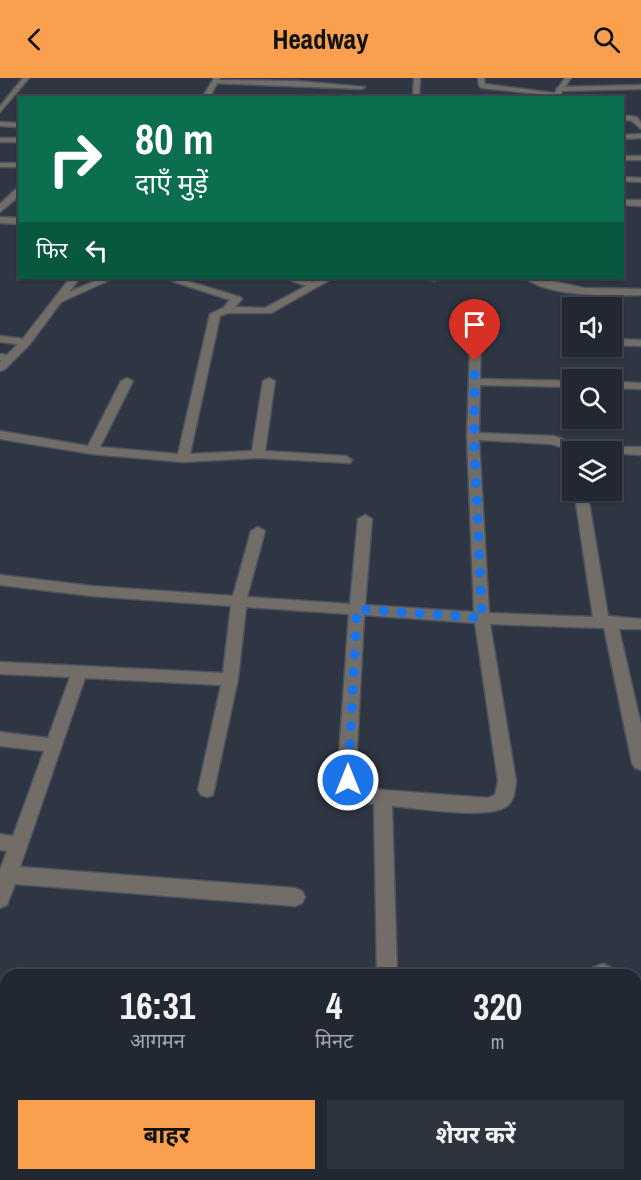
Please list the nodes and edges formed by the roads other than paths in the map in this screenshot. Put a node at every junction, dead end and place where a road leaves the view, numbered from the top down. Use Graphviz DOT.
graph roads {
  1 [pos="26,78"];
  2 [pos="417,78"];
  3 [pos="481,78"];
  4 [pos="568,78"];
  5 [pos="215,80"];
  6 [pos="362,87"];
  7 [pos="641,87"];
  8 [pos="625,88"];
  9 [pos="557,93"];
  10 [pos="632,93"];
  11 [pos="207,96"];
  12 [pos="416,96"];
  13 [pos="0,98"];
  14 [pos="11,98"];
  15 [pos="18,98"];
  16 [pos="0,110"];
  17 [pos="624,117"];
  18 [pos="0,124"];
  19 [pos="18,125"];
  20 [pos="641,127"];
  21 [pos="624,136"];
  22 [pos="641,136"];
  23 [pos="0,140"];
  24 [pos="18,140"];
  25 [pos="624,158"];
  26 [pos="641,158"];
  27 [pos="0,165"];
  28 [pos="18,165"];
  29 [pos="624,179"];
  30 [pos="641,180"];
  31 [pos="18,192"];
  32 [pos="624,202"];
  33 [pos="641,203"];
  34 [pos="0,209"];
  35 [pos="0,220"];
  36 [pos="18,221"];
  37 [pos="74,279"];
  38 [pos="107,279"];
  39 [pos="296,279"];
  40 [pos="326,279"];
  41 [pos="533,279"];
  42 [pos="177,281"];
  43 [pos="315,286"];
  44 [pos="641,292"];
  45 [pos="59,300"];
  46 [pos="227,310"];
  47 [pos="476,319"];
  48 [pos="0,339"];
  49 [pos="26,342"];
  50 [pos="622,342"];
  51 [pos="641,343"];
  52 [pos="5,358"];
  53 [pos="0,368"];
  54 [pos="127,381"];
  55 [pos="269,381"];
  56 [pos="475,382"];
  57 [pos="562,384"];
  58 [pos="622,385"];
  59 [pos="641,386"];
  60 [pos="0,435"];
  61 [pos="474,436"];
  62 [pos="562,441"];
  63 [pos="92,450"];
  64 [pos="622,451"];
  65 [pos="641,451"];
  66 [pos="258,454"];
  67 [pos="183,458"];
  68 [pos="346,460"];
  69 [pos="582,501"];
  70 [pos="365,519"];
  71 [pos="258,531"];
  72 [pos="0,580"];
  73 [pos="239,601"];
  74 [pos="357,609"];
  75 [pos="482,618"];
  76 [pos="606,621"];
  77 [pos="641,624"];
  78 [pos="0,668"];
  79 [pos="79,674"];
  80 [pos="230,679"];
  81 [pos="0,739"];
  82 [pos="53,745"];
  83 [pos="641,763"];
  84 [pos="207,790"];
  85 [pos="383,798"];
  86 [pos="9,843"];
  87 [pos="7,875"];
  88 [pos="295,897"];
  89 [pos="0,899"];
  90 [pos="387,969"];
  1 -- 14 [label="street"];
  2 -- 12 [label="street"];
  3 -- 9 [label="street"];
  4 -- 9 [label="street"];
  5 -- 6 [label="street"];
  5 -- 11 [label="street"];
  7 -- 8 [label="street"];
  8 -- 9 [label="street"];
  8 -- 10 [label="street"];
  13 -- 14 [label="street"];
  14 -- 15 [label="street"];
  14 -- 16 [label="street"];
  17 -- 20 [label="street"];
  18 -- 19 [label="street"];
  21 -- 22 [label="street"];
  23 -- 24 [label="street"];
  25 -- 26 [label="street"];
  27 -- 28 [label="street"];
  29 -- 30 [label="street"];
  31 -- 34 [label="street"];
  32 -- 33 [label="street"];
  35 -- 36 [label="street"];
  37 -- 45 [label="street"];
  38 -- 45 [label="street"];
  39 -- 43 [label="street"];
  40 -- 43 [label="street"];
  41 -- 44 [label="street"];
  42 -- 46 [label="street"];
  43 -- 46 [label="street"];
  45 -- 49 [label="street"];
  46 -- 67 [label="street"];
  47 -- 56 [label="street"];
  48 -- 49 [label="street"];
  49 -- 52 [label="street"];
  50 -- 51 [label="street"];
  52 -- 53 [label="street"];
  54 -- 63 [label="street"];
  55 -- 66 [label="street"];
  56 -- 57 [label="street"];
  56 -- 61 [label="street"];
  58 -- 59 [label="street"];
  60 -- 63 [label="street"];
  61 -- 62 [label="street"];
  61 -- 75 [label="street"];
  63 -- 67 [label="street"];
  64 -- 65 [label="street"];
  66 -- 67 [label="street"];
  66 -- 68 [label="street"];
  69 -- 76 [label="street"];
  70 -- 74 [label="street"];
  71 -- 73 [label="street"];
  72 -- 73 [label="street"];
  73 -- 74 [label="street"];
  73 -- 80 [label="street"];
  74 -- 75 [label="street"];
  74 -- 85 [label="street"];
  75 -- 76 [label="street"];
  75 -- 85 [label="street"];
  76 -- 77 [label="street"];
  76 -- 83 [label="street"];
  78 -- 79 [label="street"];
  79 -- 80 [label="street"];
  79 -- 82 [label="street"];
  80 -- 84 [label="street"];
  81 -- 82 [label="street"];
  82 -- 86 [label="street"];
  85 -- 90 [label="street"];
  86 -- 87 [label="street"];
  87 -- 88 [label="street"];
  87 -- 89 [label="street"];
}
